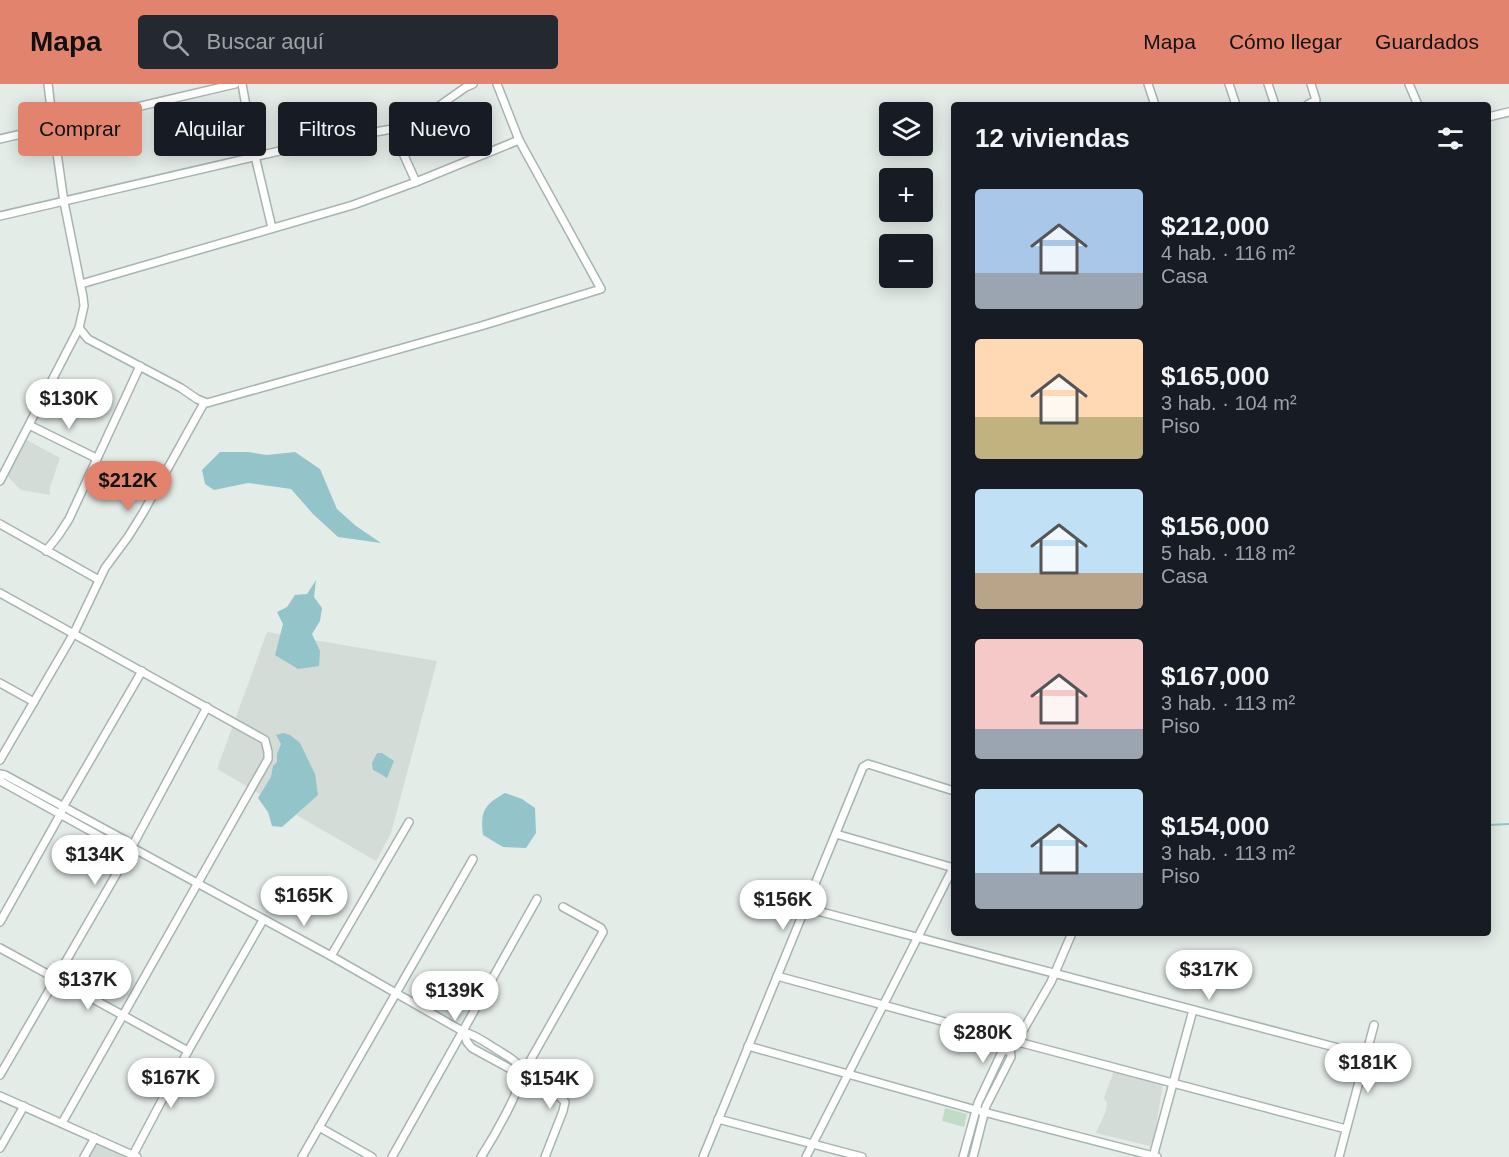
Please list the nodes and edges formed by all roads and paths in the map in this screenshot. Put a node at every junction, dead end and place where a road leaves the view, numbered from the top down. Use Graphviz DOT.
graph roads {
  1 [pos="48,84"];
  2 [pos="236,84"];
  3 [pos="242,84"];
  4 [pos="473,84"];
  5 [pos="497,84"];
  6 [pos="1148,84"];
  7 [pos="1229,84"];
  8 [pos="1268,84"];
  9 [pos="1311,84"];
  10 [pos="1409,84"];
  11 [pos="50,102"];
  12 [pos="245,102"];
  13 [pos="444,102"];
  14 [pos="1154,102"];
  15 [pos="1235,102"];
  16 [pos="1274,102"];
  17 [pos="1312,102"];
  18 [pos="1417,102"];
  19 [pos="142,106"];
  20 [pos="1509,112"];
  21 [pos="1491,116"];
  22 [pos="389,130"];
  23 [pos="18,134"];
  24 [pos="0,138"];
  25 [pos="519,140"];
  26 [pos="266,153"];
  27 [pos="57,156"];
  28 [pos="255,156"];
  29 [pos="404,156"];
  30 [pos="416,182"];
  31 [pos="64,202"];
  32 [pos="0,216"];
  33 [pos="272,228"];
  34 [pos="81,284"];
  35 [pos="79,328"];
  36 [pos="140,366"];
  37 [pos="204,403"];
  38 [pos="29,425"];
  39 [pos="96,458"];
  40 [pos="0,481"];
  41 [pos="0,524"];
  42 [pos="46,551"];
  43 [pos="99,580"];
  44 [pos="0,593"];
  45 [pos="74,633"];
  46 [pos="142,671"];
  47 [pos="0,683"];
  48 [pos="34,702"];
  49 [pos="207,707"];
  50 [pos="0,760"];
  51 [pos="0,774"];
  52 [pos="0,779"];
  53 [pos="951,790"];
  54 [pos="63,807"];
  55 [pos="60,815"];
  56 [pos="409,822"];
  57 [pos="836,834"];
  58 [pos="131,847"];
  59 [pos="473,859"];
  60 [pos="951,866"];
  61 [pos="951,873"];
  62 [pos="198,883"];
  63 [pos="537,899"];
  64 [pos="563,907"];
  65 [pos="806,908"];
  66 [pos="263,920"];
  67 [pos="0,921"];
  68 [pos="1071,936"];
  69 [pos="917,937"];
  70 [pos="0,948"];
  71 [pos="330,956"];
  72 [pos="1055,973"];
  73 [pos="777,976"];
  74 [pos="56,979"];
  75 [pos="396,994"];
  76 [pos="882,1005"];
  77 [pos="1193,1010"];
  78 [pos="123,1015"];
  79 [pos="1374,1025"];
  80 [pos="464,1032"];
  81 [pos="1017,1041"];
  82 [pos="748,1046"];
  83 [pos="1010,1049"];
  84 [pos="188,1051"];
  85 [pos="1365,1055"];
  86 [pos="848,1073"];
  87 [pos="0,1075"];
  88 [pos="522,1075"];
  89 [pos="1173,1083"];
  90 [pos="0,1096"];
  91 [pos="24,1106"];
  92 [pos="976,1110"];
  93 [pos="985,1112"];
  94 [pos="718,1119"];
  95 [pos="62,1123"];
  96 [pos="319,1127"];
  97 [pos="1346,1129"];
  98 [pos="95,1138"];
  99 [pos="812,1144"];
  100 [pos="0,1148"];
  101 [pos="135,1156"];
  102 [pos="84,1157"];
  103 [pos="302,1157"];
  104 [pos="372,1157"];
  105 [pos="392,1157"];
  106 [pos="481,1157"];
  107 [pos="545,1157"];
  108 [pos="703,1157"];
  109 [pos="806,1157"];
  110 [pos="862,1157"];
  111 [pos="963,1157"];
  112 [pos="973,1157"];
  113 [pos="1155,1157"];
  114 [pos="1339,1157"];
  1 -- 11 [label="street"];
  2 -- 19 [label="street"];
  3 -- 12 [label="street"];
  4 -- 13 [label="street"];
  5 -- 25 [label="street"];
  6 -- 14 [label="street"];
  7 -- 15 [label="street"];
  8 -- 16 [label="street"];
  9 -- 17 [label="street"];
  10 -- 18 [label="street"];
  20 -- 21 [label="street"];
  22 -- 26 [label="street"];
  23 -- 24 [label="street"];
  25 -- 30 [label="street"];
  25 -- 37 [label="street"];
  27 -- 31 [label="street"];
  28 -- 31 [label="street"];
  28 -- 33 [label="street"];
  29 -- 30 [label="street"];
  30 -- 33 [label="street"];
  31 -- 32 [label="street"];
  31 -- 34 [label="street"];
  33 -- 34 [label="street"];
  34 -- 35 [label="street"];
  35 -- 36 [label="street"];
  35 -- 38 [label="street"];
  36 -- 37 [label="street"];
  36 -- 39 [label="street"];
  37 -- 43 [label="street"];
  38 -- 39 [label="street"];
  38 -- 40 [label="street"];
  39 -- 42 [label="street"];
  41 -- 42 [label="street"];
  42 -- 43 [label="street"];
  43 -- 45 [label="street"];
  44 -- 45 [label="street"];
  45 -- 46 [label="street"];
  45 -- 48 [label="street"];
  46 -- 49 [label="street"];
  46 -- 54 [label="street"];
  47 -- 48 [label="street"];
  48 -- 50 [label="street"];
  49 -- 58 [label="street"];
  49 -- 62 [label="street"];
  51 -- 54 [label="street"];
  52 -- 55 [label="street"];
  53 -- 57 [label="street"];
  54 -- 55 [label="street"];
  54 -- 58 [label="street"];
  55 -- 58 [label="street"];
  55 -- 67 [label="street"];
  56 -- 71 [label="street"];
  57 -- 60 [label="street"];
  57 -- 65 [label="street"];
  58 -- 62 [label="street"];
  58 -- 74 [label="street"];
  59 -- 75 [label="street"];
  61 -- 69 [label="street"];
  62 -- 66 [label="street"];
  62 -- 78 [label="street"];
  63 -- 80 [label="street"];
  64 -- 88 [label="street"];
  65 -- 69 [label="street"];
  65 -- 73 [label="street"];
  66 -- 71 [label="street"];
  66 -- 84 [label="street"];
  68 -- 72 [label="street"];
  69 -- 72 [label="street"];
  69 -- 76 [label="street"];
  70 -- 74 [label="street"];
  71 -- 75 [label="street"];
  72 -- 77 [label="street"];
  72 -- 81 [label="street"];
  73 -- 76 [label="street"];
  73 -- 82 [label="street"];
  74 -- 78 [label="street"];
  74 -- 87 [label="street"];
  75 -- 80 [label="street"];
  75 -- 96 [label="street"];
  76 -- 81 [label="street"];
  76 -- 86 [label="street"];
  77 -- 85 [label="street"];
  77 -- 89 [label="street"];
  78 -- 84 [label="street"];
  78 -- 95 [label="street"];
  79 -- 85 [label="street"];
  80 -- 88 [label="street"];
  80 -- 88 [label="street"];
  80 -- 105 [label="street"];
  81 -- 83 [label="street"];
  81 -- 89 [label="street"];
  82 -- 86 [label="street"];
  82 -- 94 [label="street"];
  83 -- 92 [label="street"];
  83 -- 93 [label="street"];
  84 -- 101 [label="street"];
  85 -- 97 [label="street"];
  86 -- 92 [label="street"];
  86 -- 99 [label="street"];
  88 -- 106 [label="street"];
  88 -- 107 [label="street"];
  89 -- 97 [label="street"];
  89 -- 113 [label="street"];
  90 -- 91 [label="street"];
  91 -- 95 [label="street"];
  91 -- 100 [label="street"];
  92 -- 93 [label="street"];
  92 -- 111 [label="street"];
  93 -- 112 [label="street"];
  93 -- 113 [label="street"];
  94 -- 99 [label="street"];
  94 -- 108 [label="street"];
  95 -- 98 [label="street"];
  96 -- 103 [label="street"];
  96 -- 104 [label="street"];
  97 -- 114 [label="street"];
  98 -- 101 [label="street"];
  98 -- 102 [label="street"];
  99 -- 109 [label="street"];
  99 -- 110 [label="street"];
}
